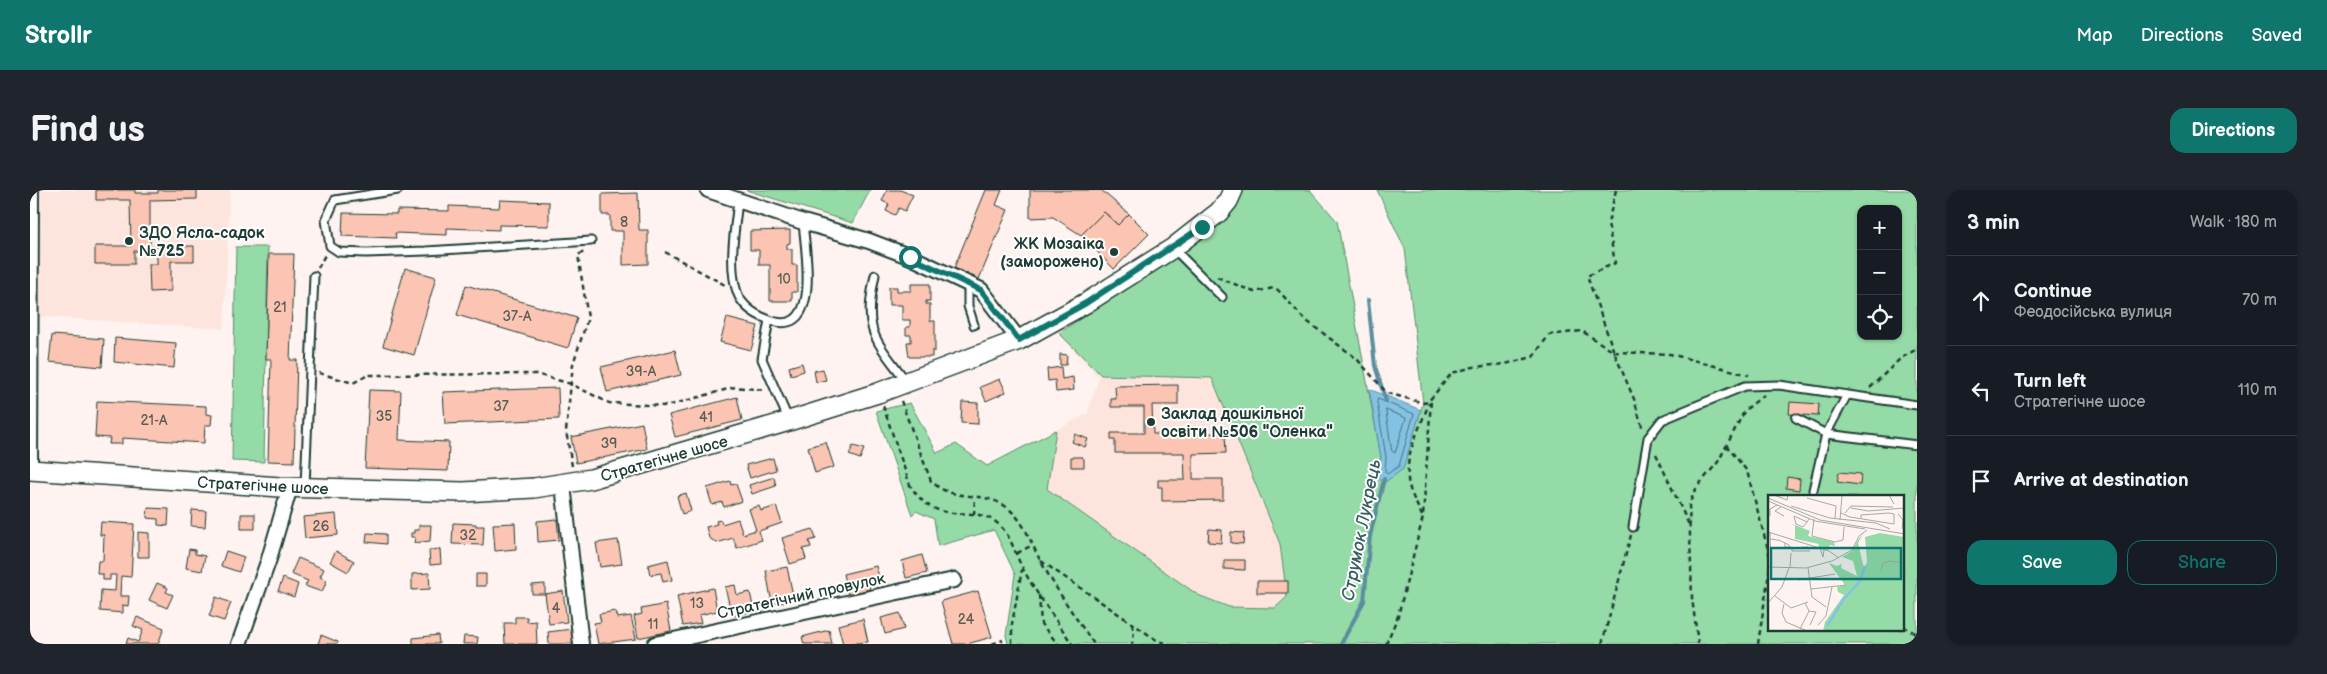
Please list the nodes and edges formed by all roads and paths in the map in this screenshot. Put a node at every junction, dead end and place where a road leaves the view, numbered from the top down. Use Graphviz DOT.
graph roads {
  1 [pos="31,190"];
  2 [pos="398,190"];
  3 [pos="708,190"];
  4 [pos="1233,190"];
  5 [pos="1616,190"];
  6 [pos="738,200"];
  7 [pos="803,222"];
  8 [pos="591,241"];
  9 [pos="330,246"];
  10 [pos="1173,248"];
  11 [pos="585,252"];
  12 [pos="665,252"];
  13 [pos="875,275"];
  14 [pos="314,276"];
  15 [pos="1207,282"];
  16 [pos="968,284"];
  17 [pos="737,292"];
  18 [pos="1222,297"];
  19 [pos="769,320"];
  20 [pos="974,325"];
  21 [pos="1019,340"];
  22 [pos="1917,349"];
  23 [pos="1614,352"];
  24 [pos="310,371"];
  25 [pos="1754,377"];
  26 [pos="571,384"];
  27 [pos="902,385"];
  28 [pos="1780,385"];
  29 [pos="776,391"];
  30 [pos="878,393"];
  31 [pos="1846,395"];
  32 [pos="1861,397"];
  33 [pos="1431,399"];
  34 [pos="1917,405"];
  35 [pos="1796,418"];
  36 [pos="789,421"];
  37 [pos="1826,434"];
  38 [pos="1917,444"];
  39 [pos="1726,445"];
  40 [pos="30,470"];
  41 [pos="568,477"];
  42 [pos="298,487"];
  43 [pos="1813,490"];
  44 [pos="976,497"];
  45 [pos="974,515"];
  46 [pos="1423,517"];
  47 [pos="1633,527"];
  48 [pos="1033,545"];
  49 [pos="1768,547"];
  50 [pos="1016,554"];
  51 [pos="1040,560"];
  52 [pos="1022,567"];
  53 [pos="954,580"];
  54 [pos="1768,580"];
  55 [pos="1039,594"];
  56 [pos="1132,623"];
  57 [pos="1904,627"];
  58 [pos="1917,634"];
  59 [pos="1003,640"];
  60 [pos="1158,641"];
  61 [pos="239,644"];
  62 [pos="581,644"];
  63 [pos="655,644"];
  64 [pos="992,644"];
  65 [pos="1012,644"];
  66 [pos="1058,644"];
  67 [pos="1072,644"];
  68 [pos="1094,644"];
  69 [pos="1132,644"];
  70 [pos="1153,644"];
  71 [pos="1170,644"];
  72 [pos="1386,644"];
  73 [pos="1602,644"];
  74 [pos="1698,644"];
  75 [pos="1758,644"];
  1 -- 40 [label="street"];
  2 -- 9 [label="lane"];
  3 -- 6 [label="street"];
  4 -- 10 [label="street, Стратегічне шосе"];
  5 -- 23 [label="path"];
  6 -- 7 [label="street"];
  6 -- 17 [label="lane"];
  7 -- 16 [label="street"];
  7 -- 19 [label="lane"];
  8 -- 9 [label="lane"];
  9 -- 14 [label="path"];
  10 -- 15 [label="lane"];
  10 -- 21 [label="street, Стратегічне шосе"];
  11 -- 26 [label="path"];
  12 -- 17 [label="path"];
  13 -- 27 [label="lane"];
  14 -- 24 [label="lane"];
  15 -- 18 [label="lane"];
  15 -- 33 [label="path"];
  16 -- 20 [label="lane"];
  16 -- 21 [label="street"];
  17 -- 19 [label="lane"];
  19 -- 29 [label="lane"];
  21 -- 27 [label="street, Стратегічне шосе"];
  22 -- 32 [label="path"];
  23 -- 25 [label="path"];
  23 -- 33 [label="path"];
  24 -- 26 [label="path"];
  24 -- 42 [label="lane"];
  26 -- 29 [label="path"];
  26 -- 41 [label="path"];
  27 -- 30 [label="street, Стратегічне шосе"];
  27 -- 44 [label="path"];
  28 -- 31 [label="lane"];
  28 -- 39 [label="path"];
  28 -- 47 [label="lane"];
  29 -- 36 [label="lane"];
  30 -- 36 [label="street, Стратегічне шосе"];
  30 -- 45 [label="path"];
  31 -- 32 [label="lane"];
  31 -- 37 [label="lane"];
  32 -- 34 [label="lane"];
  33 -- 46 [label="path"];
  33 -- 46 [label="path"];
  35 -- 37 [label="lane"];
  36 -- 41 [label="street, Стратегічне шосе"];
  37 -- 38 [label="lane"];
  37 -- 43 [label="lane"];
  39 -- 49 [label="path"];
  39 -- 74 [label="path"];
  40 -- 42 [label="street, Стратегічне шосе"];
  41 -- 42 [label="street, Стратегічне шосе"];
  41 -- 62 [label="street"];
  42 -- 61 [label="street"];
  44 -- 45 [label="path"];
  44 -- 48 [label="path"];
  45 -- 50 [label="path"];
  46 -- 72 [label="path"];
  47 -- 73 [label="path"];
  48 -- 50 [label="path"];
  48 -- 51 [label="path"];
  50 -- 52 [label="path"];
  51 -- 56 [label="path"];
  51 -- 68 [label="path"];
  52 -- 55 [label="path"];
  52 -- 65 [label="path"];
  53 -- 63 [label="street, Стратегічний провулок"];
  54 -- 75 [label="path"];
  55 -- 66 [label="path"];
  55 -- 67 [label="path"];
  56 -- 60 [label="path"];
  56 -- 69 [label="path"];
  57 -- 58 [label="path"];
  59 -- 64 [label="path"];
  60 -- 70 [label="path"];
  60 -- 71 [label="path"];
}
